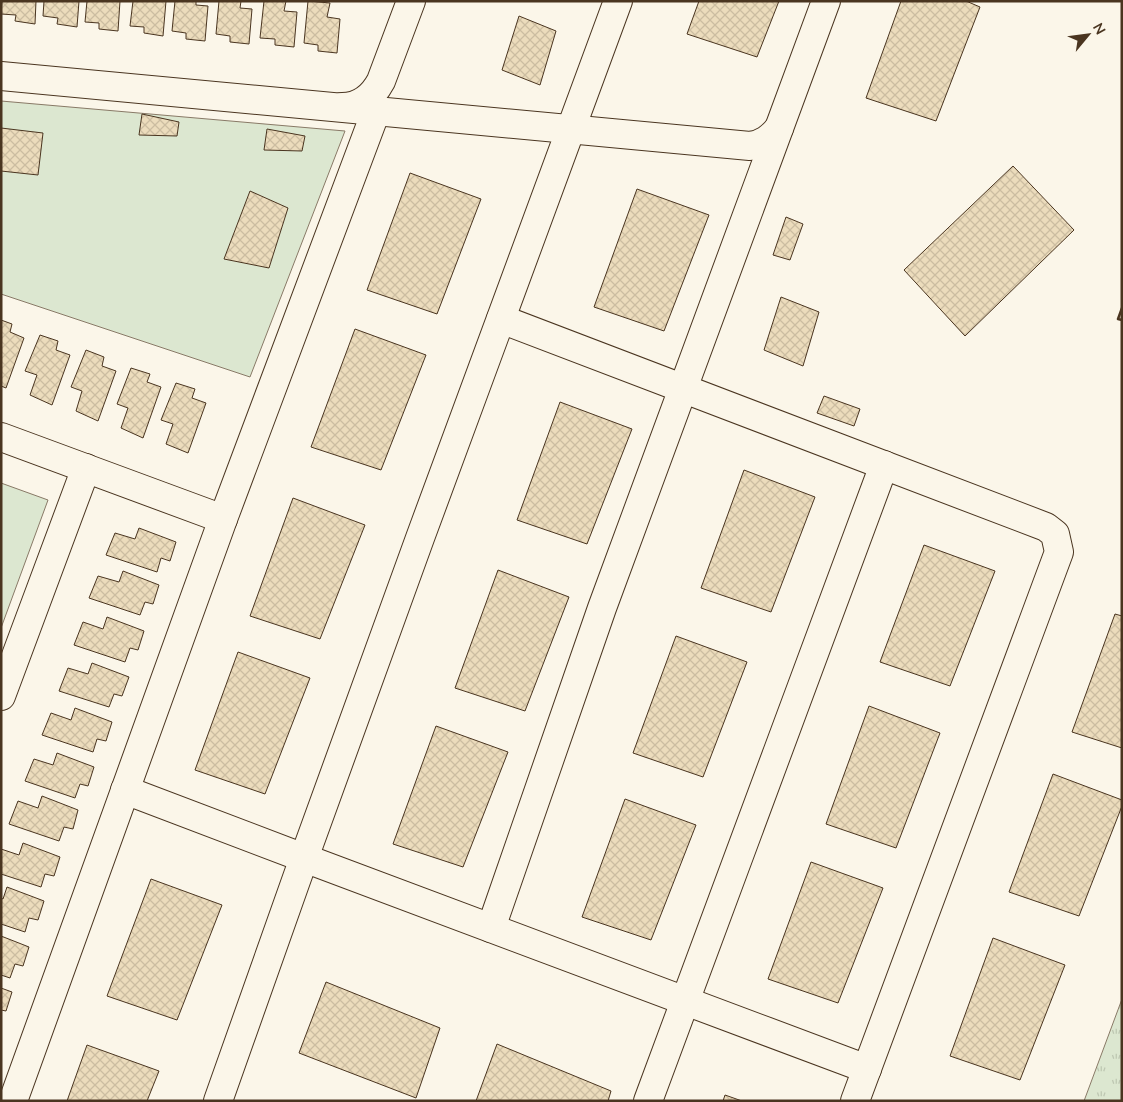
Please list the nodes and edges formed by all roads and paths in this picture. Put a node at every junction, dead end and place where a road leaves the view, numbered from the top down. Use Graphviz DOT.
graph roads {
  1 [pos="618,1"];
  2 [pos="826,1"];
  3 [pos="408,4"];
  4 [pos="386,68"];
  5 [pos="1,76"];
  6 [pos="338,107"];
  7 [pos="376,111"];
  8 [pos="421,115"];
  9 [pos="779,128"];
  10 [pos="571,129"];
  11 [pos="742,145"];
  12 [pos="759,181"];
  13 [pos="501,319"];
  14 [pos="683,389"];
  15 [pos="1,437"];
  16 [pos="884,465"];
  17 [pos="86,468"];
  18 [pos="222,519"];
  19 [pos="1,696"];
  20 [pos="125,790"];
  21 [pos="304,858"];
  22 [pos="491,928"];
  23 [pos="684,1001"];
  24 [pos="867,1069"];
  25 [pos="225,1099"];
  26 [pos="861,1099"];
  27 [pos="13,1101"];
  28 [pos="648,1101"];
  1 -- 10 [label="street"];
  2 -- 9 [label="street"];
  3 -- 4 [label="street"];
  4 -- 6 [label="street"];
  4 -- 8 [label="street"];
  5 -- 6 [label="street"];
  6 -- 7 [label="street"];
  7 -- 8 [label="street"];
  7 -- 18 [label="street"];
  8 -- 10 [label="street"];
  9 -- 11 [label="street"];
  9 -- 12 [label="street"];
  10 -- 11 [label="street"];
  10 -- 13 [label="street"];
  11 -- 12 [label="street"];
  12 -- 14 [label="street"];
  13 -- 14 [label="street"];
  13 -- 21 [label="street"];
  14 -- 16 [label="street"];
  14 -- 22 [label="street"];
  15 -- 17 [label="street"];
  16 -- 23 [label="street"];
  16 -- 24 [label="street"];
  17 -- 18 [label="street"];
  17 -- 19 [label="street"];
  18 -- 20 [label="street"];
  20 -- 21 [label="street"];
  20 -- 27 [label="street"];
  21 -- 22 [label="street"];
  21 -- 25 [label="street"];
  22 -- 23 [label="street"];
  23 -- 24 [label="street"];
  23 -- 28 [label="street"];
  24 -- 26 [label="street"];
}
